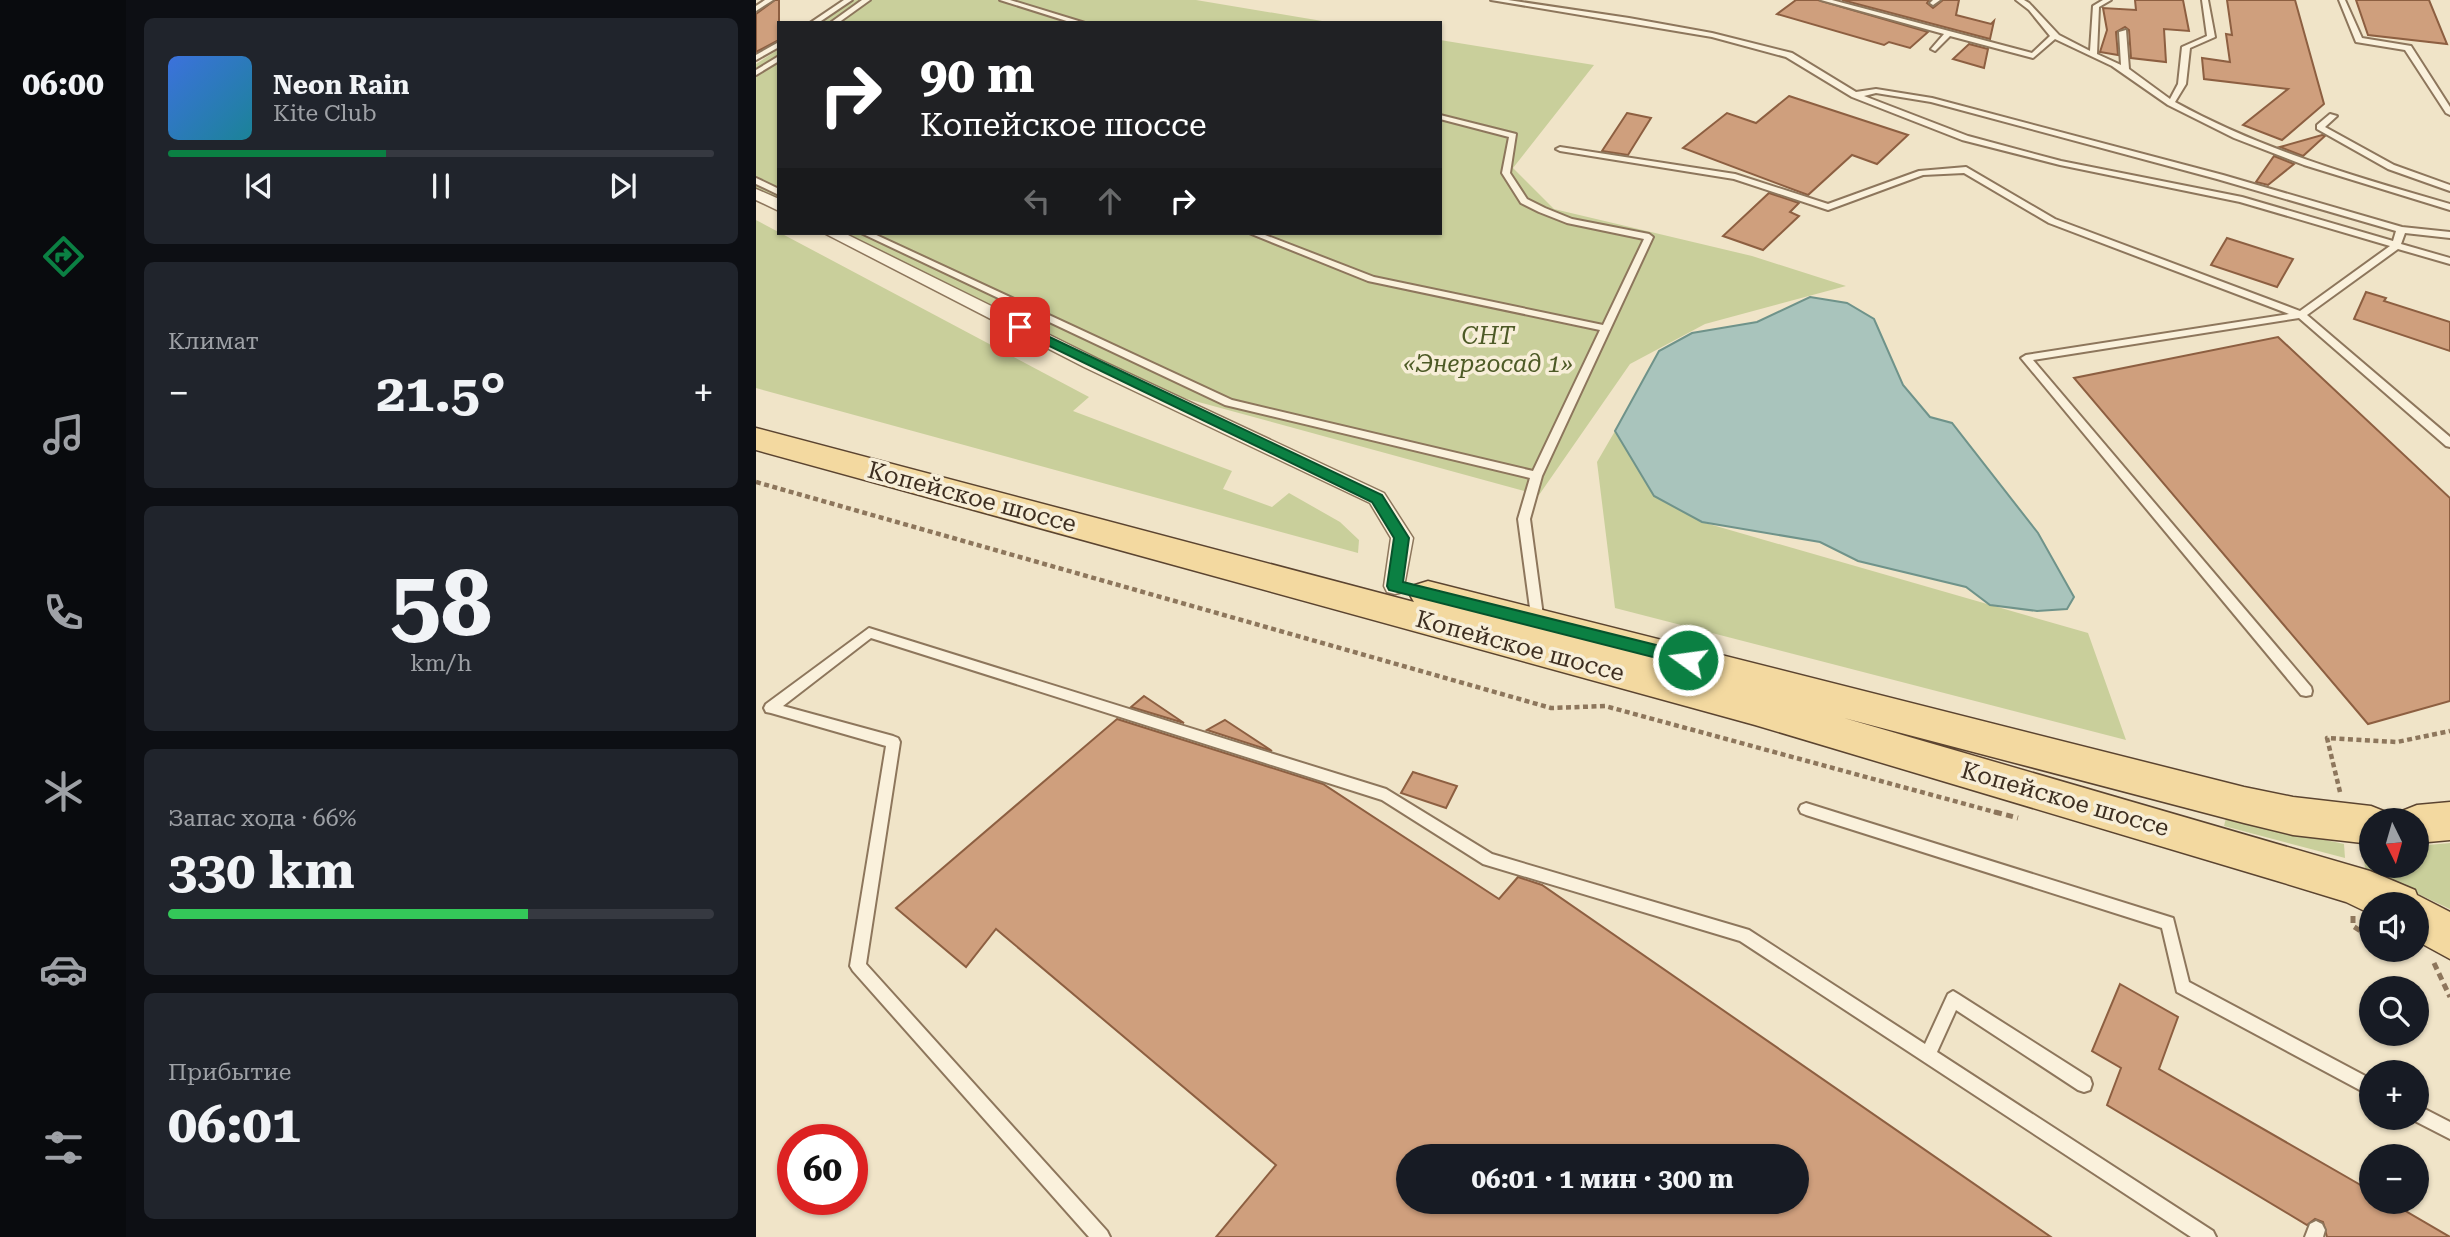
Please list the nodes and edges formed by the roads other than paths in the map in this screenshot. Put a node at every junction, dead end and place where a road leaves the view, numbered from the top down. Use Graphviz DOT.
graph roads {
  1 [pos="770,0"];
  2 [pos="849,0"];
  3 [pos="867,0"];
  4 [pos="1003,0"];
  5 [pos="1494,0"];
  6 [pos="1824,0"];
  7 [pos="2020,0"];
  8 [pos="2108,0"];
  9 [pos="2205,0"];
  10 [pos="2342,0"];
  11 [pos="756,9"];
  12 [pos="816,21"];
  13 [pos="836,21"];
  14 [pos="1074,21"];
  15 [pos="2123,32"];
  16 [pos="1948,34"];
  17 [pos="2054,36"];
  18 [pos="777,45"];
  19 [pos="1935,48"];
  20 [pos="2094,53"];
  21 [pos="756,58"];
  22 [pos="777,59"];
  23 [pos="2125,69"];
  24 [pos="756,73"];
  25 [pos="1855,95"];
  26 [pos="2171,103"];
  27 [pos="2450,113"];
  28 [pos="2333,116"];
  29 [pos="1442,118"];
  30 [pos="1560,149"];
  31 [pos="756,181"];
  32 [pos="2450,188"];
  33 [pos="777,191"];
  34 [pos="756,194"];
  35 [pos="777,205"];
  36 [pos="2450,207"];
  37 [pos="2401,230"];
  38 [pos="836,235"];
  39 [pos="869,235"];
  40 [pos="1258,235"];
  41 [pos="2450,235"];
  42 [pos="2396,246"];
  43 [pos="2450,261"];
  44 [pos="2301,315"];
  45 [pos="1605,328"];
  46 [pos="756,413"];
  47 [pos="756,439"];
  48 [pos="2450,443"];
  49 [pos="1536,476"];
  50 [pos="1395,586"];
  51 [pos="1538,623"];
  52 [pos="2306,691"];
  53 [pos="1806,809"];
  54 [pos="2450,821"];
  55 [pos="2429,823"];
  56 [pos="2359,824"];
  57 [pos="2370,892"];
  58 [pos="1928,1055"];
  59 [pos="2359,1082"];
  60 [pos="2084,1084"];
  61 [pos="2429,1120"];
  62 [pos="2450,1131"];
  63 [pos="1101,1237"];
  64 [pos="2207,1237"];
  1 -- 11 [label="lane"];
  2 -- 12 [label="lane"];
  3 -- 13 [label="lane"];
  4 -- 14 [label="lane"];
  5 -- 25 [label="lane"];
  6 -- 16 [label="lane"];
  7 -- 17 [label="lane"];
  8 -- 20 [label="lane"];
  9 -- 26 [label="lane"];
  10 -- 27 [label="lane"];
  15 -- 23 [label="lane"];
  16 -- 17 [label="lane"];
  16 -- 19 [label="lane"];
  17 -- 20 [label="lane"];
  18 -- 21 [label="lane"];
  20 -- 23 [label="lane"];
  22 -- 24 [label="lane"];
  23 -- 26 [label="lane"];
  25 -- 37 [label="lane"];
  25 -- 42 [label="lane"];
  26 -- 36 [label="lane"];
  28 -- 32 [label="lane"];
  29 -- 45 [label="lane"];
  30 -- 44 [label="lane"];
  31 -- 33 [label="lane"];
  34 -- 35 [label="street"];
  37 -- 41 [label="lane"];
  37 -- 42 [label="lane"];
  38 -- 50 [label="street, Копейское шоссе"];
  39 -- 49 [label="lane"];
  40 -- 45 [label="lane"];
  42 -- 43 [label="lane"];
  42 -- 44 [label="lane"];
  44 -- 48 [label="lane"];
  44 -- 52 [label="lane"];
  45 -- 49 [label="lane"];
  46 -- 50 [label="main road, Копейское шоссе"];
  47 -- 57 [label="main road, Копейское шоссе"];
  49 -- 51 [label="lane"];
  50 -- 51 [label="main road, Копейское шоссе"];
  51 -- 56 [label="main road, Копейское шоссе"];
  53 -- 59 [label="lane"];
  54 -- 55 [label="main road"];
  58 -- 60 [label="lane"];
  58 -- 63 [label="lane"];
  58 -- 64 [label="lane"];
  61 -- 62 [label="lane"];
}
